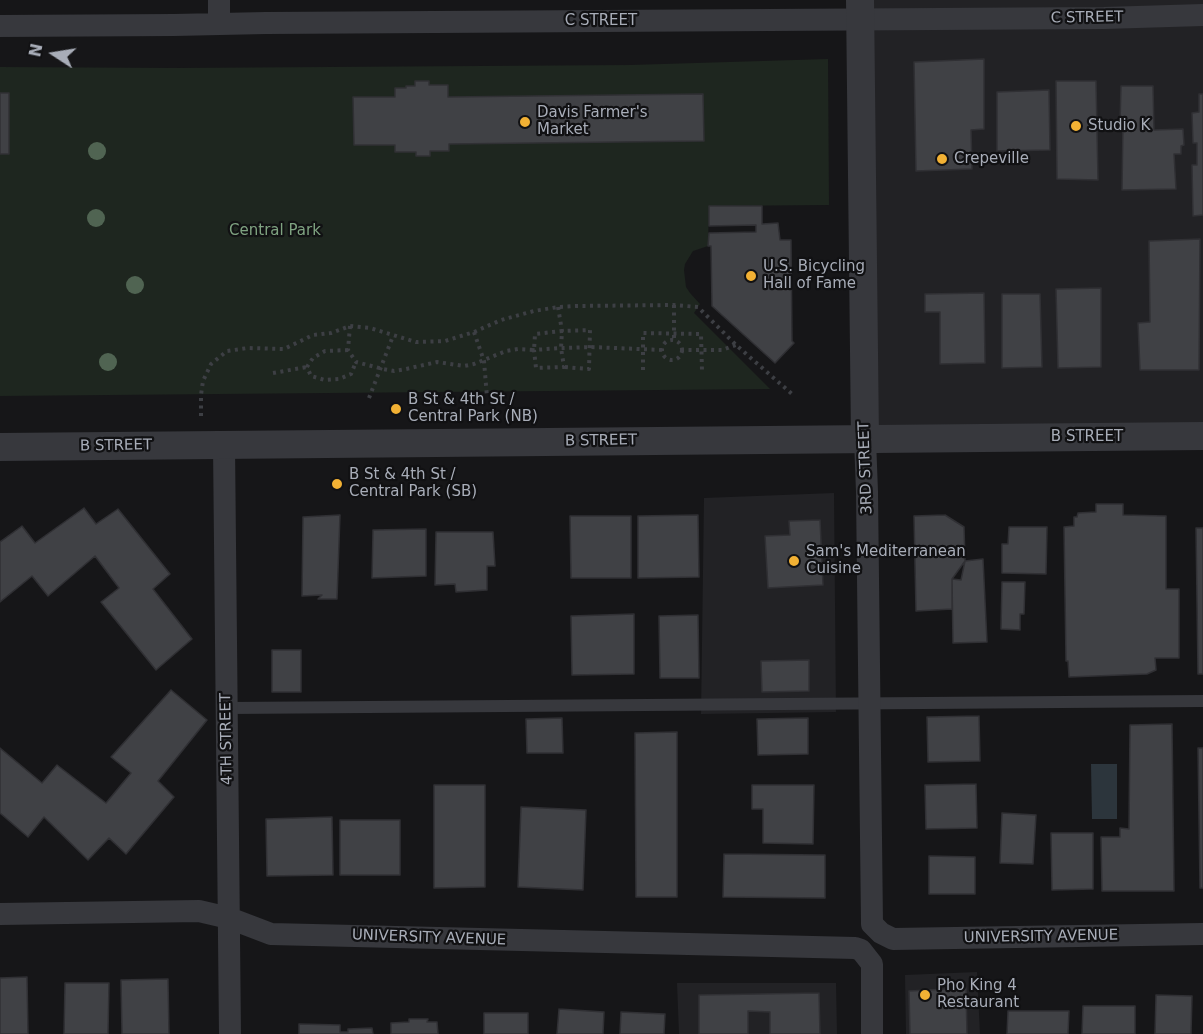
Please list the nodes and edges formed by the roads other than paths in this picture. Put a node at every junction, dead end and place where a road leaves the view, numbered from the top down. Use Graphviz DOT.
graph roads {
  1 [pos="219,0"];
  2 [pos="860,10"];
  3 [pos="1203,15"];
  4 [pos="219,23"];
  5 [pos="0,26"];
  6 [pos="1203,436"];
  7 [pos="865,439"];
  8 [pos="213,445"];
  9 [pos="0,447"];
  10 [pos="1203,701"];
  11 [pos="869,703"];
  12 [pos="228,708"];
  13 [pos="0,914"];
  14 [pos="229,918"];
  15 [pos="881,933"];
  16 [pos="1203,934"];
  17 [pos="230,1034"];
  18 [pos="872,1034"];
  1 -- 4 [label="street"];
  2 -- 3 [label="street, C STREET"];
  2 -- 4 [label="street, C STREET"];
  2 -- 7 [label="street, 3RD STREET"];
  4 -- 5 [label="street, C STREET"];
  6 -- 7 [label="street, B STREET"];
  7 -- 8 [label="street, B STREET"];
  7 -- 11 [label="street, 3RD STREET"];
  8 -- 9 [label="street, B STREET"];
  8 -- 12 [label="street, 4TH STREET"];
  10 -- 11 [label="lane"];
  11 -- 12 [label="lane"];
  11 -- 15 [label="street, 3RD STREET"];
  12 -- 14 [label="street, 4TH STREET"];
  13 -- 14 [label="street, UNIVERSITY AVENUE"];
  14 -- 17 [label="street, 4TH STREET"];
  14 -- 18 [label="street, UNIVERSITY AVENUE"];
  15 -- 16 [label="street, UNIVERSITY AVENUE"];
}
